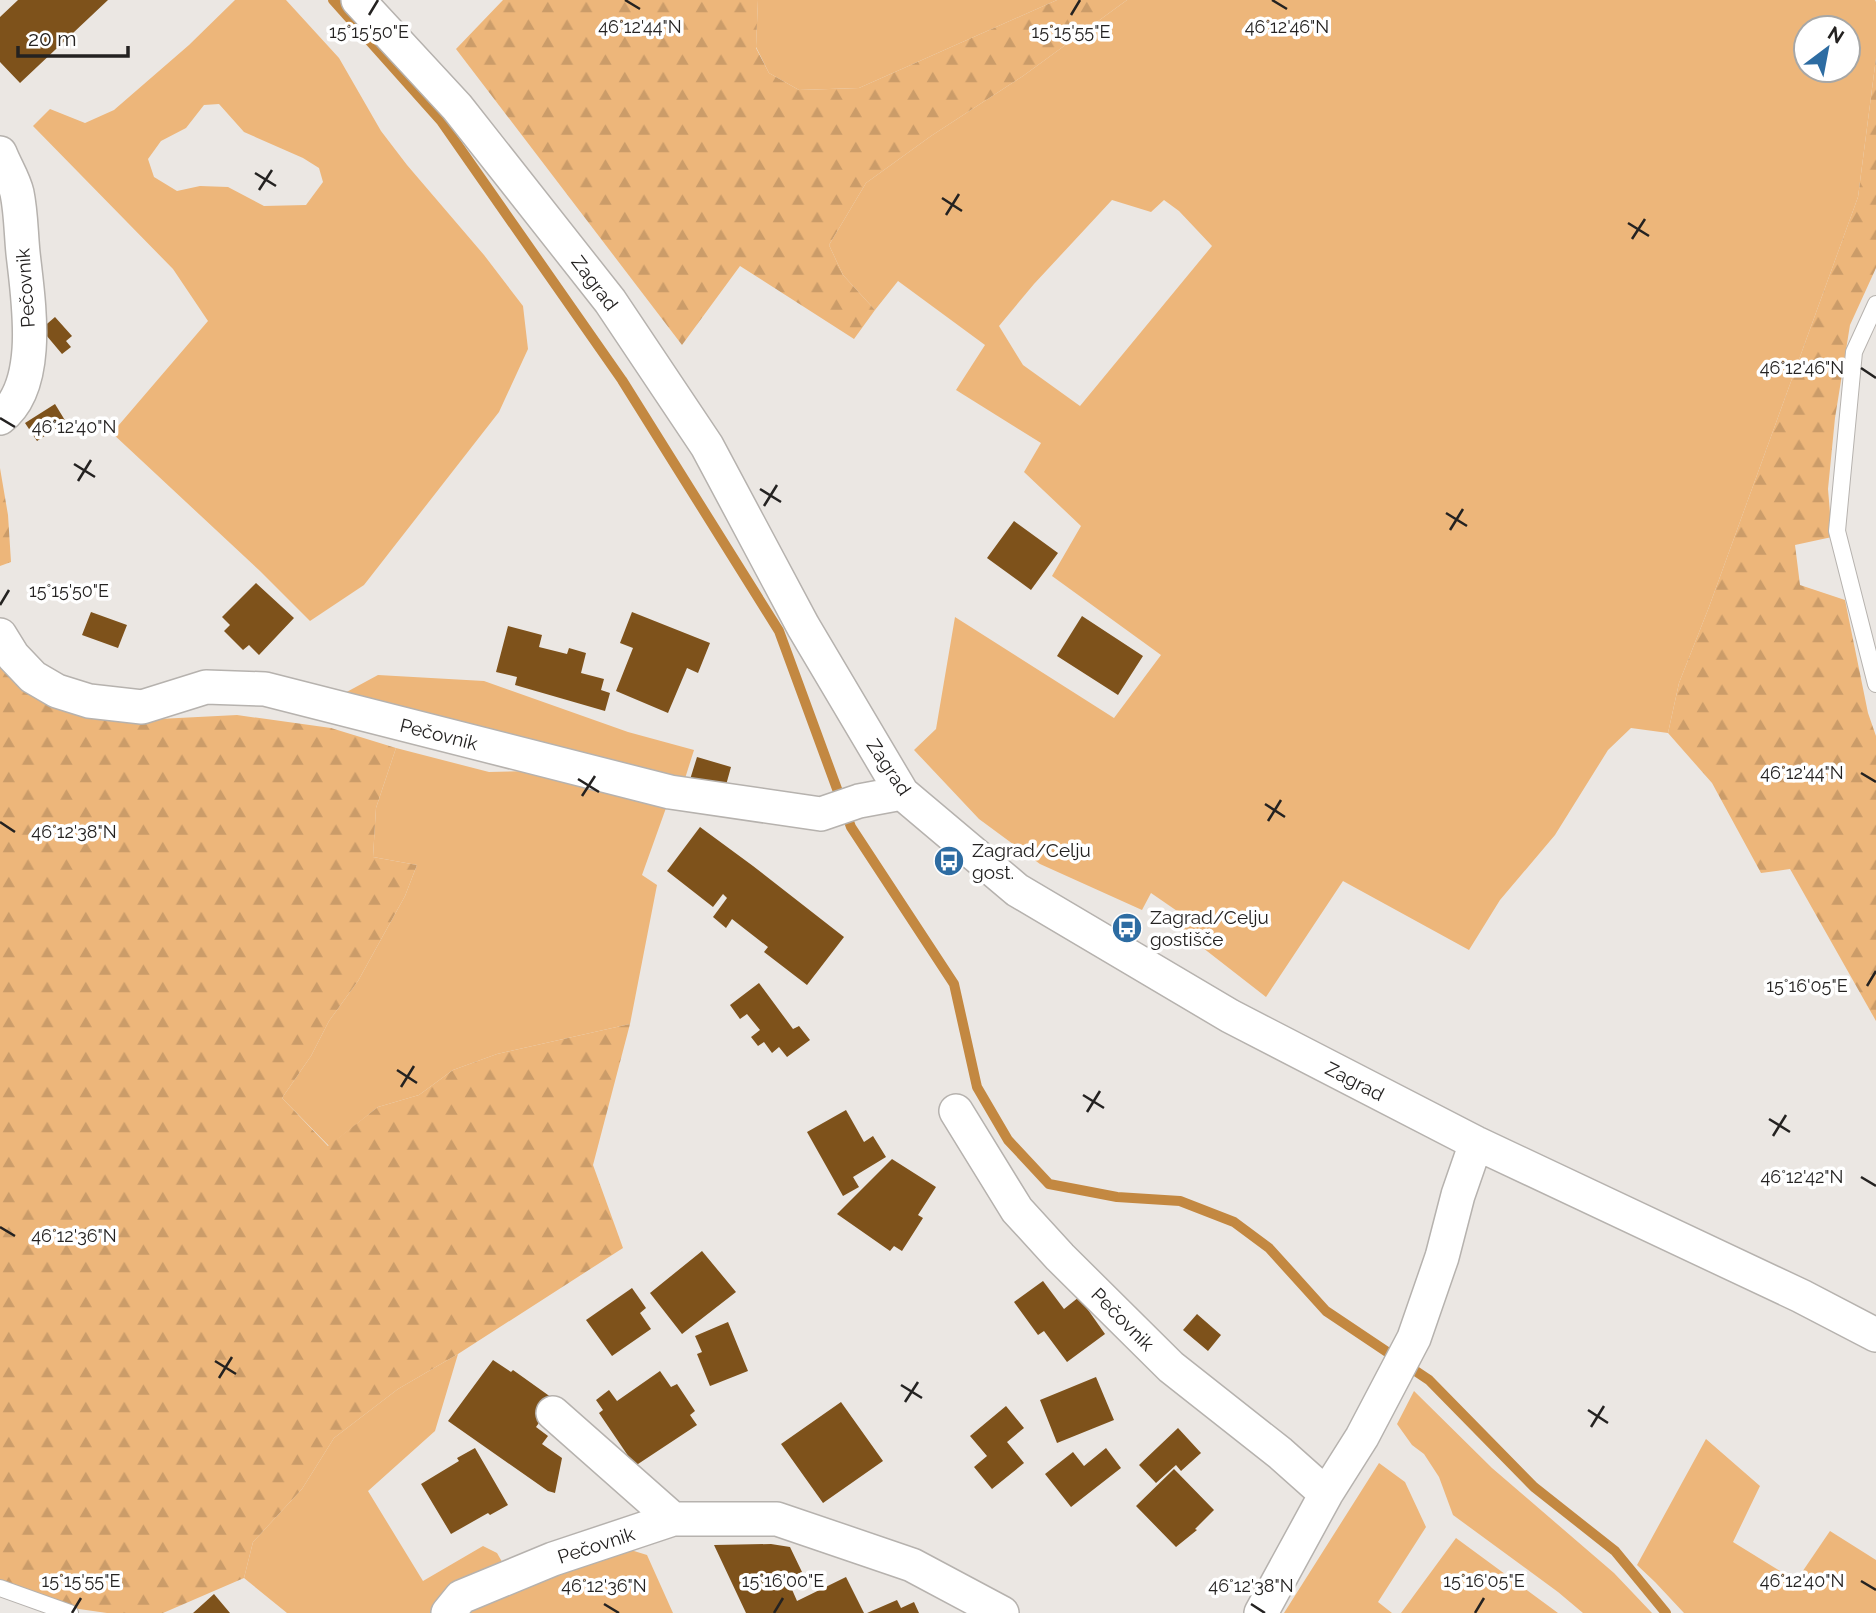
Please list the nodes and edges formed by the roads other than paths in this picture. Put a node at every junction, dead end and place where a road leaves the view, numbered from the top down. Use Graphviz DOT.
graph roads {
  1 [pos="358,0"];
  2 [pos="0,153"];
  3 [pos="1876,304"];
  4 [pos="0,418"];
  5 [pos="0,635"];
  6 [pos="1876,684"];
  7 [pos="902,793"];
  8 [pos="956,1111"];
  9 [pos="1476,1143"];
  10 [pos="1876,1335"];
  11 [pos="553,1413"];
  12 [pos="1326,1494"];
  13 [pos="673,1519"];
  14 [pos="0,1588"];
  15 [pos="70,1613"];
  16 [pos="448,1613"];
  17 [pos="1002,1613"];
  18 [pos="1261,1613"];
  1 -- 7 [label="street, Zagrad"];
  2 -- 4 [label="street, Pečovnik"];
  3 -- 6 [label="lane"];
  5 -- 7 [label="street, Pečovnik"];
  7 -- 9 [label="street, Zagrad"];
  8 -- 12 [label="street, Pečovnik"];
  9 -- 10 [label="street, Zagrad"];
  9 -- 12 [label="street"];
  11 -- 13 [label="street"];
  12 -- 18 [label="street"];
  13 -- 16 [label="street, Pečovnik"];
  13 -- 17 [label="street, Pečovnik"];
  14 -- 15 [label="lane"];
}
